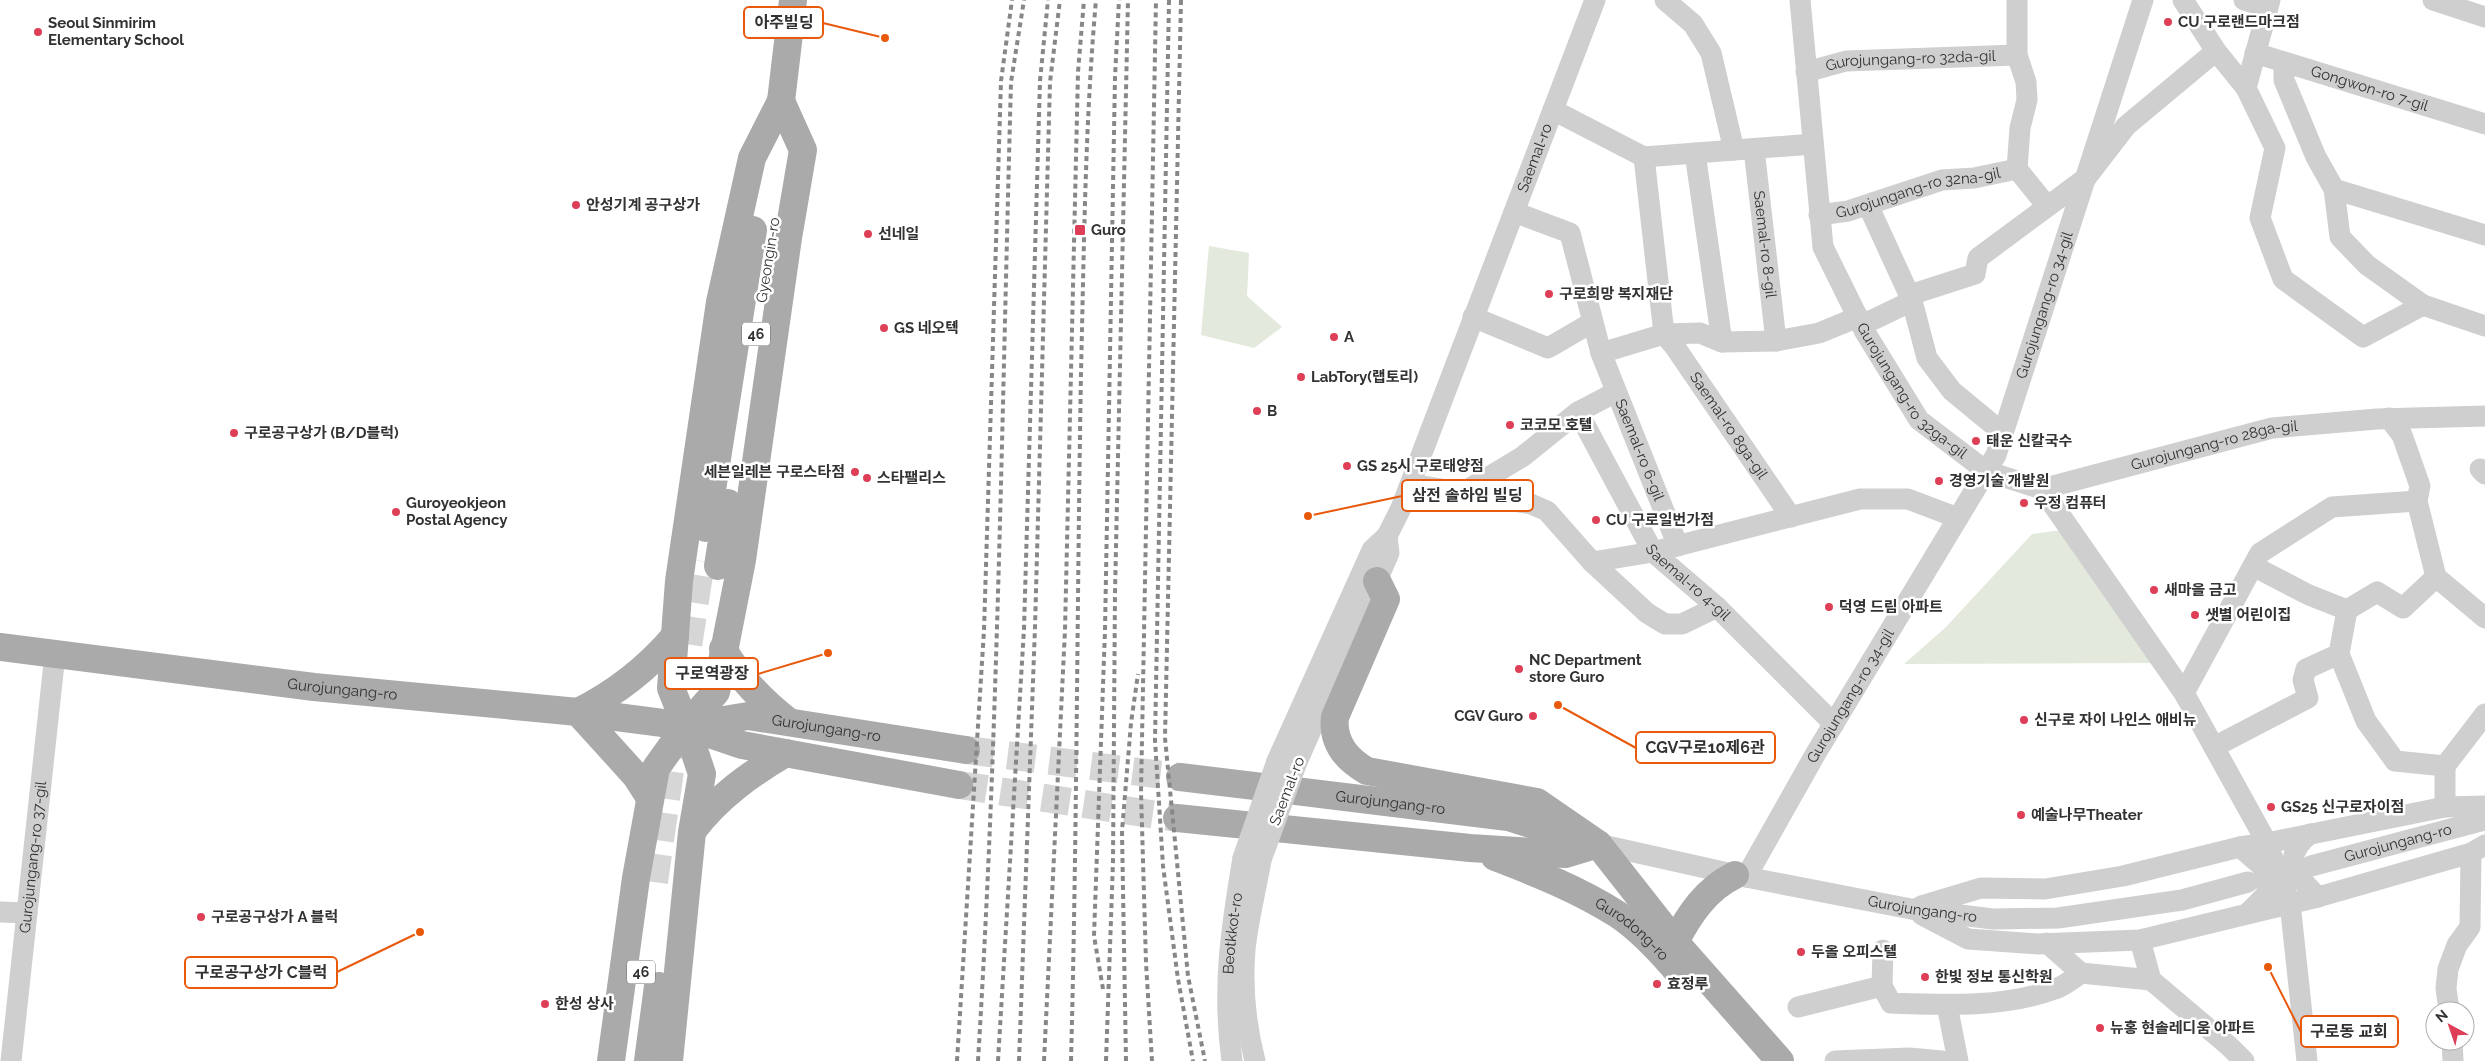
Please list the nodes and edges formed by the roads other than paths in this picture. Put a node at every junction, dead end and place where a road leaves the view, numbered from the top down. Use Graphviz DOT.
graph roads {
  1 [pos="793,0"];
  2 [pos="1595,0"];
  3 [pos="1665,0"];
  4 [pos="1800,0"];
  5 [pos="2016,0"];
  6 [pos="2143,0"];
  7 [pos="2183,0"];
  8 [pos="2244,0"];
  9 [pos="2433,0"];
  10 [pos="2269,4"];
  11 [pos="2485,17"];
  12 [pos="2216,51"];
  13 [pos="2255,53"];
  14 [pos="2017,55"];
  15 [pos="2284,62"];
  16 [pos="1806,72"];
  17 [pos="2246,88"];
  18 [pos="781,101"];
  19 [pos="1553,110"];
  20 [pos="2485,124"];
  21 [pos="1812,144"];
  22 [pos="1744,149"];
  23 [pos="1696,153"];
  24 [pos="1644,157"];
  25 [pos="2017,169"];
  26 [pos="2086,178"];
  27 [pos="2334,189"];
  28 [pos="1868,204"];
  29 [pos="2047,206"];
  30 [pos="1514,212"];
  31 [pos="1819,216"];
  32 [pos="2485,235"];
  33 [pos="1912,301"];
  34 [pos="2423,305"];
  35 [pos="1473,317"];
  36 [pos="1860,321"];
  37 [pos="1591,323"];
  38 [pos="2485,326"];
  39 [pos="1664,334"];
  40 [pos="1776,341"];
  41 [pos="1722,342"];
  42 [pos="1601,353"];
  43 [pos="1616,392"];
  44 [pos="1578,412"];
  45 [pos="2485,416"];
  46 [pos="2389,418"];
  47 [pos="2003,433"];
  48 [pos="1986,471"];
  49 [pos="1411,484"];
  50 [pos="2042,490"];
  51 [pos="1462,493"];
  52 [pos="2417,501"];
  53 [pos="1791,517"];
  54 [pos="1958,518"];
  55 [pos="1386,536"];
  56 [pos="1678,546"];
  57 [pos="1653,552"];
  58 [pos="1592,562"];
  59 [pos="709,563"];
  60 [pos="2253,566"];
  61 [pos="2436,578"];
  62 [pos="1377,581"];
  63 [pos="1718,607"];
  64 [pos="2347,610"];
  65 [pos="2485,618"];
  66 [pos="675,636"];
  67 [pos="0,647"];
  68 [pos="723,649"];
  69 [pos="55,654"];
  70 [pos="2339,654"];
  71 [pos="2184,693"];
  72 [pos="578,712"];
  73 [pos="2485,714"];
  74 [pos="790,723"];
  75 [pos="1834,724"];
  76 [pos="686,726"];
  77 [pos="2214,747"];
  78 [pos="966,750"];
  79 [pos="786,753"];
  80 [pos="1287,762"];
  81 [pos="2445,766"];
  82 [pos="1180,777"];
  83 [pos="959,785"];
  84 [pos="650,798"];
  85 [pos="2445,806"];
  86 [pos="2485,806"];
  87 [pos="1258,810"];
  88 [pos="1177,818"];
  89 [pos="2485,820"];
  90 [pos="692,832"];
  91 [pos="2310,834"];
  92 [pos="2267,843"];
  93 [pos="1598,844"];
  94 [pos="2240,847"];
  95 [pos="1470,848"];
  96 [pos="2478,849"];
  97 [pos="1252,859"];
  98 [pos="2311,866"];
  99 [pos="1740,876"];
  100 [pos="2248,882"];
  101 [pos="2318,897"];
  102 [pos="2290,903"];
  103 [pos="1911,909"];
  104 [pos="0,912"];
  105 [pos="27,913"];
  106 [pos="2248,913"];
  107 [pos="1662,936"];
  108 [pos="2140,940"];
  109 [pos="2047,944"];
  110 [pos="1883,950"];
  111 [pos="2082,974"];
  112 [pos="2151,980"];
  113 [pos="1882,986"];
  114 [pos="2448,1001"];
  115 [pos="1947,1005"];
  116 [pos="1798,1007"];
  117 [pos="0,1058"];
  118 [pos="4,1061"];
  119 [pos="11,1061"];
  120 [pos="611,1061"];
  121 [pos="628,1061"];
  122 [pos="648,1061"];
  123 [pos="669,1061"];
  124 [pos="1232,1061"];
  125 [pos="1255,1061"];
  126 [pos="1756,1061"];
  127 [pos="1780,1061"];
  128 [pos="1835,1061"];
  129 [pos="1942,1061"];
  130 [pos="1958,1061"];
  131 [pos="2244,1061"];
  132 [pos="2307,1061"];
  1 -- 18 [label="main road, Gyeongin-ro / 46"];
  2 -- 19 [label="street, Saemal-ro"];
  3 -- 22 [label="street"];
  4 -- 16 [label="street, Gurojungang-ro 32ga-gil"];
  5 -- 14 [label="street, Gurojungang-ro 32na-gil"];
  6 -- 26 [label="street, Gurojungang-ro 34-gil"];
  7 -- 12 [label="street"];
  8 -- 10 [label="street"];
  9 -- 11 [label="street"];
  10 -- 13 [label="street"];
  12 -- 17 [label="street"];
  12 -- 26 [label="street, Gurojungang-ro 34-gil"];
  13 -- 15 [label="street, Gongwon-ro 7-gil"];
  13 -- 17 [label="street"];
  14 -- 16 [label="street, Gurojungang-ro 32da-gil"];
  14 -- 25 [label="street, Gurojungang-ro 32na-gil"];
  15 -- 20 [label="street, Gongwon-ro 7-gil"];
  15 -- 27 [label="street"];
  16 -- 21 [label="street, Gurojungang-ro 32ga-gil"];
  17 -- 34 [label="street"];
  18 -- 59 [label="main road, Gyeongin-ro / 46"];
  18 -- 66 [label="main road"];
  18 -- 68 [label="main road"];
  19 -- 24 [label="street"];
  19 -- 30 [label="street, Saemal-ro"];
  21 -- 22 [label="street"];
  21 -- 31 [label="street, Gurojungang-ro 32ga-gil"];
  22 -- 23 [label="street"];
  22 -- 40 [label="street, Saemal-ro 8-gil"];
  23 -- 24 [label="street"];
  23 -- 41 [label="street"];
  24 -- 39 [label="street, Saemal-ro 8ga-gil"];
  25 -- 28 [label="street, Gurojungang-ro 32na-gil"];
  25 -- 29 [label="street, Gurojungang-ro 32na-gil"];
  26 -- 29 [label="street, Gurojungang-ro 34-gil"];
  26 -- 47 [label="street, Gurojungang-ro 34-gil"];
  27 -- 32 [label="street"];
  27 -- 34 [label="street"];
  28 -- 31 [label="street, Gurojungang-ro 32na-gil"];
  28 -- 33 [label="street"];
  29 -- 33 [label="street, Gurojungang-ro 34-gil"];
  30 -- 35 [label="street, Saemal-ro"];
  30 -- 37 [label="street, Saemal-ro 6-gil"];
  31 -- 36 [label="street, Gurojungang-ro 32ga-gil"];
  33 -- 36 [label="street, Gurojungang-ro 34-gil"];
  33 -- 47 [label="street"];
  34 -- 38 [label="street"];
  35 -- 37 [label="street"];
  35 -- 49 [label="street, Saemal-ro"];
  36 -- 40 [label="street"];
  36 -- 48 [label="street, Gurojungang-ro 32ga-gil"];
  37 -- 42 [label="street, Saemal-ro 6-gil"];
  39 -- 41 [label="street"];
  39 -- 42 [label="street"];
  39 -- 53 [label="street, Saemal-ro 8ga-gil"];
  40 -- 41 [label="street"];
  42 -- 43 [label="street, Saemal-ro 6-gil"];
  43 -- 44 [label="street"];
  43 -- 56 [label="street, Saemal-ro 6-gil"];
  44 -- 51 [label="street"];
  44 -- 57 [label="street, Saemal-ro 4-gil"];
  45 -- 46 [label="street, Gurojungang-ro 28ga-gil"];
  46 -- 50 [label="street, Gurojungang-ro 28ga-gil"];
  46 -- 52 [label="street"];
  47 -- 48 [label="street, Gurojungang-ro 34-gil"];
  48 -- 50 [label="street, Gurojungang-ro 32ga-gil"];
  48 -- 54 [label="street, Gurojungang-ro 34-gil"];
  49 -- 51 [label="street"];
  49 -- 55 [label="street, Saemal-ro"];
  50 -- 71 [label="street"];
  51 -- 58 [label="street"];
  52 -- 60 [label="street"];
  52 -- 61 [label="street"];
  53 -- 54 [label="street"];
  53 -- 56 [label="street"];
  54 -- 75 [label="street, Gurojungang-ro 34-gil"];
  55 -- 62 [label="street, Saemal-ro"];
  55 -- 80 [label="street, Saemal-ro"];
  56 -- 57 [label="street"];
  57 -- 58 [label="street"];
  57 -- 63 [label="street, Saemal-ro 4-gil"];
  58 -- 63 [label="street"];
  60 -- 64 [label="street"];
  60 -- 71 [label="street"];
  61 -- 64 [label="street"];
  61 -- 65 [label="street"];
  62 -- 80 [label="street, Saemal-ro"];
  62 -- 93 [label="main road, Gurodong-ro"];
  63 -- 75 [label="street, Saemal-ro 4-gil"];
  64 -- 70 [label="street"];
  66 -- 72 [label="main road"];
  66 -- 76 [label="main road"];
  67 -- 69 [label="main road, Gurojungang-ro"];
  68 -- 74 [label="main road"];
  68 -- 76 [label="main road"];
  69 -- 72 [label="main road, Gurojungang-ro"];
  69 -- 105 [label="street, Gurojungang-ro 37-gil"];
  70 -- 77 [label="street"];
  70 -- 81 [label="street"];
  71 -- 77 [label="street"];
  72 -- 76 [label="main road, Gurojungang-ro"];
  72 -- 84 [label="main road"];
  73 -- 81 [label="street"];
  74 -- 76 [label="main road, Gurojungang-ro"];
  74 -- 78 [label="main road, Gurojungang-ro"];
  75 -- 99 [label="street, Gurojungang-ro 34-gil"];
  76 -- 79 [label="main road, Gurojungang-ro"];
  76 -- 84 [label="main road"];
  76 -- 90 [label="main road"];
  77 -- 92 [label="street"];
  79 -- 83 [label="main road, Gurojungang-ro"];
  79 -- 90 [label="main road"];
  80 -- 87 [label="street, Saemal-ro, bridge"];
  80 -- 97 [label="street, Saemal-ro, bridge"];
  81 -- 85 [label="street"];
  82 -- 93 [label="main road, Gurojungang-ro, bridge"];
  84 -- 120 [label="main road"];
  85 -- 86 [label="street"];
  85 -- 91 [label="street"];
  87 -- 97 [label="street, Beotkkot-ro, bridge"];
  88 -- 95 [label="main road, Gurojungang-ro, bridge"];
  89 -- 98 [label="street, Gurojungang-ro"];
  90 -- 123 [label="main road"];
  91 -- 92 [label="street"];
  91 -- 101 [label="street"];
  92 -- 94 [label="street"];
  92 -- 102 [label="street"];
  93 -- 95 [label="main road, Gurojungang-ro"];
  93 -- 99 [label="street, Gurojungang-ro"];
  93 -- 107 [label="main road, Gurodong-ro"];
  94 -- 103 [label="street"];
  94 -- 106 [label="street"];
  95 -- 107 [label="main road, Gurodong-ro"];
  96 -- 101 [label="street"];
  96 -- 114 [label="street"];
  97 -- 124 [label="street, Beotkkot-ro"];
  97 -- 125 [label="street, Saemal-ro"];
  99 -- 103 [label="street, Gurojungang-ro"];
  99 -- 107 [label="main road"];
  100 -- 103 [label="street, Gurojungang-ro"];
  101 -- 102 [label="street"];
  102 -- 106 [label="street"];
  102 -- 132 [label="street"];
  103 -- 109 [label="street"];
  104 -- 105 [label="street"];
  105 -- 119 [label="street, Gurojungang-ro 37-gil"];
  106 -- 108 [label="street"];
  107 -- 126 [label="main road, Gurodong-ro"];
  107 -- 127 [label="main road, Gurodong-ro"];
  108 -- 109 [label="street"];
  108 -- 112 [label="street"];
  109 -- 111 [label="street"];
  110 -- 113 [label="street"];
  111 -- 112 [label="street"];
  111 -- 115 [label="street"];
  112 -- 131 [label="street"];
  113 -- 115 [label="street"];
  113 -- 116 [label="street"];
  115 -- 130 [label="street"];
  117 -- 118 [label="street"];
  121 -- 122 [label="main road, 46"];
  128 -- 129 [label="street"];
}
